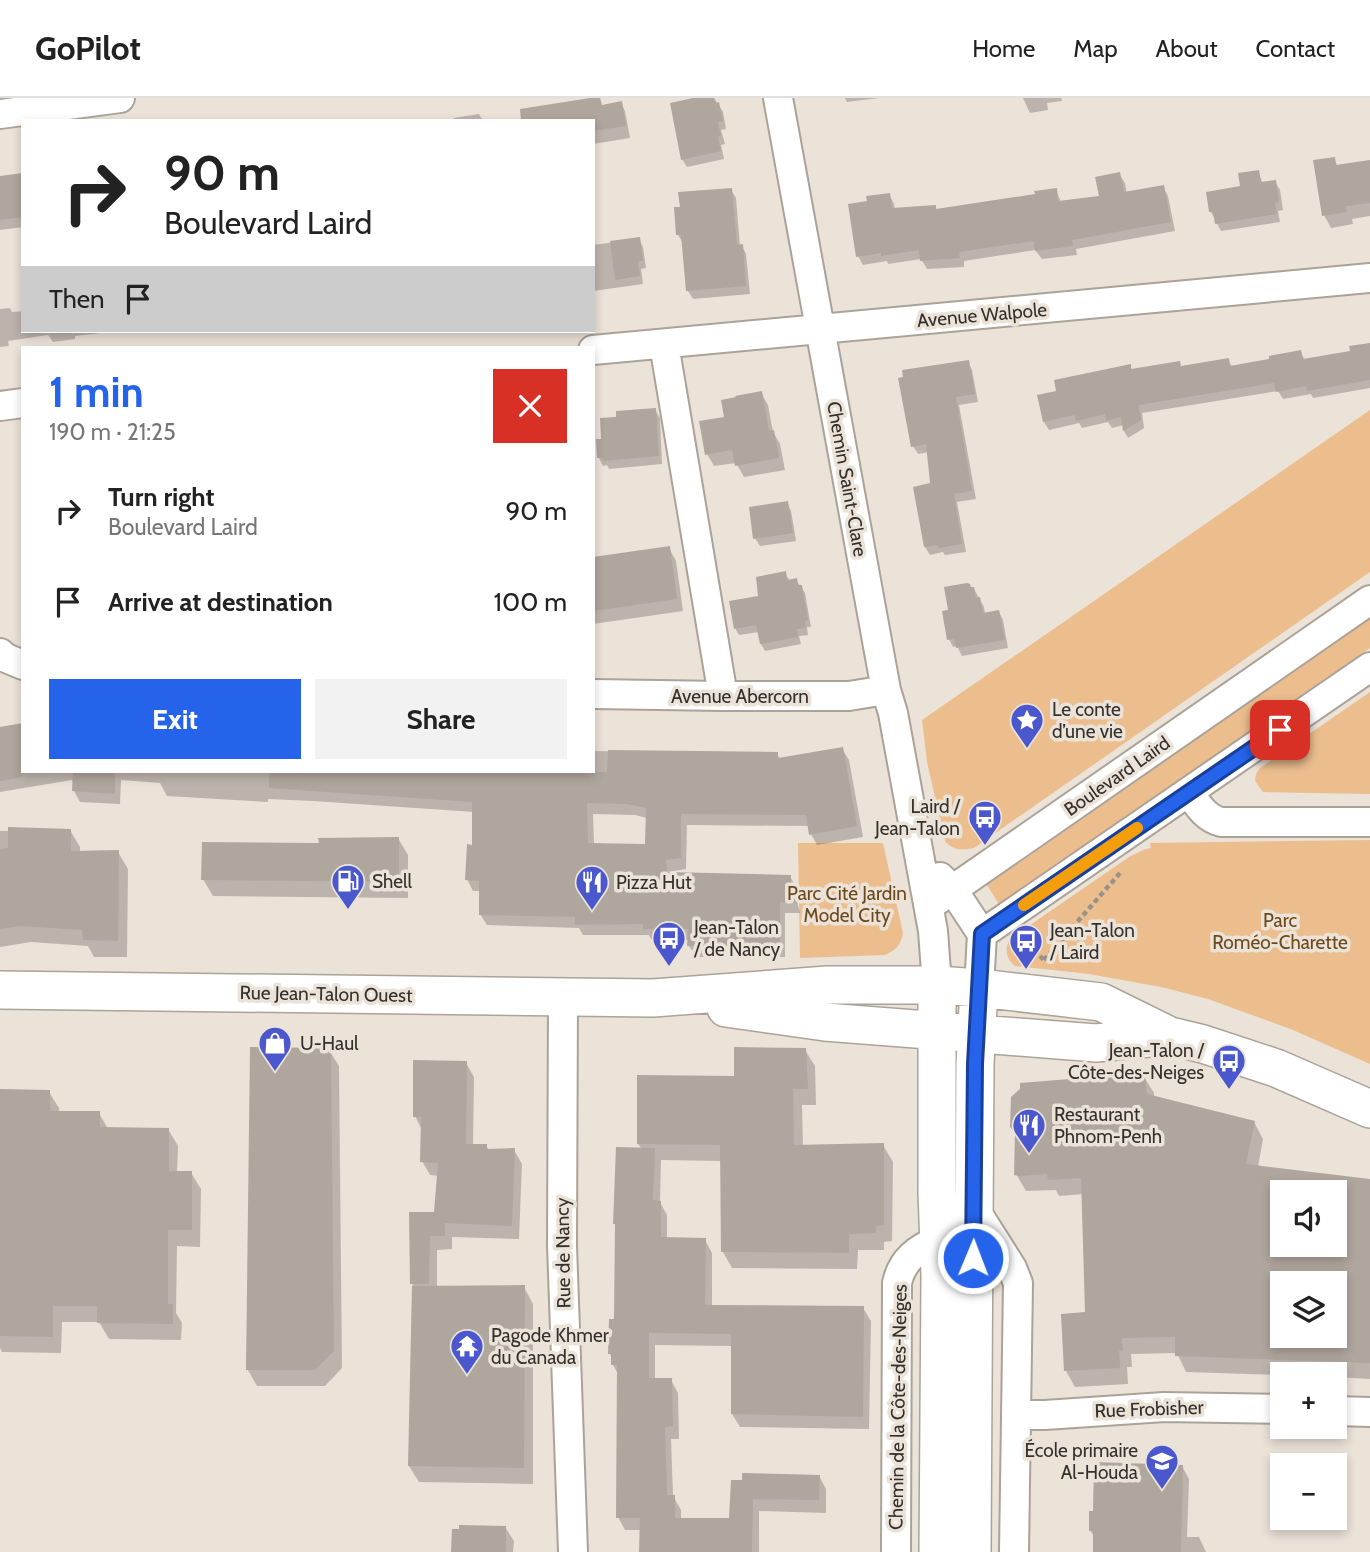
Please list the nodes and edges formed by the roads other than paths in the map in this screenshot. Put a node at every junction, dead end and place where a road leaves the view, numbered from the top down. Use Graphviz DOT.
graph roads {
  1 [pos="120,98"];
  2 [pos="778,98"];
  3 [pos="0,114"];
  4 [pos="1370,278"];
  5 [pos="819,329"];
  6 [pos="664,344"];
  7 [pos="595,350"];
  8 [pos="21,403"];
  9 [pos="0,406"];
  10 [pos="1370,600"];
  11 [pos="0,653"];
  12 [pos="21,665"];
  13 [pos="1370,667"];
  14 [pos="886,690"];
  15 [pos="595,694"];
  16 [pos="723,696"];
  17 [pos="1189,792"];
  18 [pos="1370,822"];
  19 [pos="921,858"];
  20 [pos="953,890"];
  21 [pos="929,906"];
  22 [pos="982,934"];
  23 [pos="937,985"];
  24 [pos="979,988"];
  25 [pos="0,990"];
  26 [pos="563,996"];
  27 [pos="653,998"];
  28 [pos="938,1032"];
  29 [pos="977,1034"];
  30 [pos="1170,1036"];
  31 [pos="1370,1109"];
  32 [pos="974,1208"];
  33 [pos="938,1240"];
  34 [pos="1270,1409"];
  35 [pos="1347,1411"];
  36 [pos="1370,1412"];
  37 [pos="1016,1415"];
  38 [pos="573,1552"];
  39 [pos="896,1552"];
  40 [pos="939,1552"];
  41 [pos="972,1552"];
  42 [pos="1014,1552"];
  1 -- 3 [label="street"];
  2 -- 5 [label="street, Chemin Saint-Clare"];
  4 -- 5 [label="street, Avenue Walpole"];
  5 -- 6 [label="street, Avenue Walpole"];
  5 -- 14 [label="street, Chemin Saint-Clare"];
  6 -- 7 [label="street, Avenue Walpole"];
  6 -- 16 [label="street"];
  8 -- 9 [label="street"];
  10 -- 20 [label="street, Boulevard Laird"];
  11 -- 12 [label="street"];
  13 -- 17 [label="street"];
  14 -- 16 [label="street, Avenue Abercorn"];
  14 -- 19 [label="street, Chemin Saint-Clare"];
  15 -- 16 [label="street, Avenue Abercorn"];
  17 -- 18 [label="street"];
  17 -- 22 [label="street"];
  19 -- 20 [label="street"];
  19 -- 21 [label="street, Chemin Saint-Clare"];
  20 -- 21 [label="street, Boulevard Laird"];
  20 -- 22 [label="street"];
  21 -- 22 [label="street"];
  21 -- 23 [label="street"];
  22 -- 24 [label="street"];
  23 -- 24 [label="main road, Rue Jean-Talon Ouest"];
  23 -- 27 [label="main road, Rue Jean-Talon Ouest"];
  23 -- 28 [label="main road, Chemin de la Côte-des-Neiges"];
  24 -- 29 [label="main road"];
  24 -- 30 [label="main road, Rue Jean-Talon Ouest"];
  25 -- 26 [label="main road, Rue Jean-Talon Ouest"];
  26 -- 27 [label="main road, Rue Jean-Talon Ouest"];
  26 -- 38 [label="street, Rue de Nancy"];
  27 -- 28 [label="main road, Rue Jean-Talon Ouest"];
  28 -- 29 [label="main road, Rue Jean-Talon Ouest"];
  28 -- 33 [label="main road, Chemin de la Côte-des-Neiges"];
  29 -- 30 [label="main road, Rue Jean-Talon Ouest"];
  29 -- 32 [label="main road"];
  30 -- 31 [label="main road, Rue Jean-Talon Ouest"];
  32 -- 37 [label="street"];
  32 -- 41 [label="main road"];
  33 -- 39 [label="street, Chemin de la Côte-des-Neiges"];
  33 -- 40 [label="main road, Chemin de la Côte-des-Neiges"];
  34 -- 37 [label="street, Rue Frobisher"];
  35 -- 36 [label="street"];
  37 -- 42 [label="street"];
}
